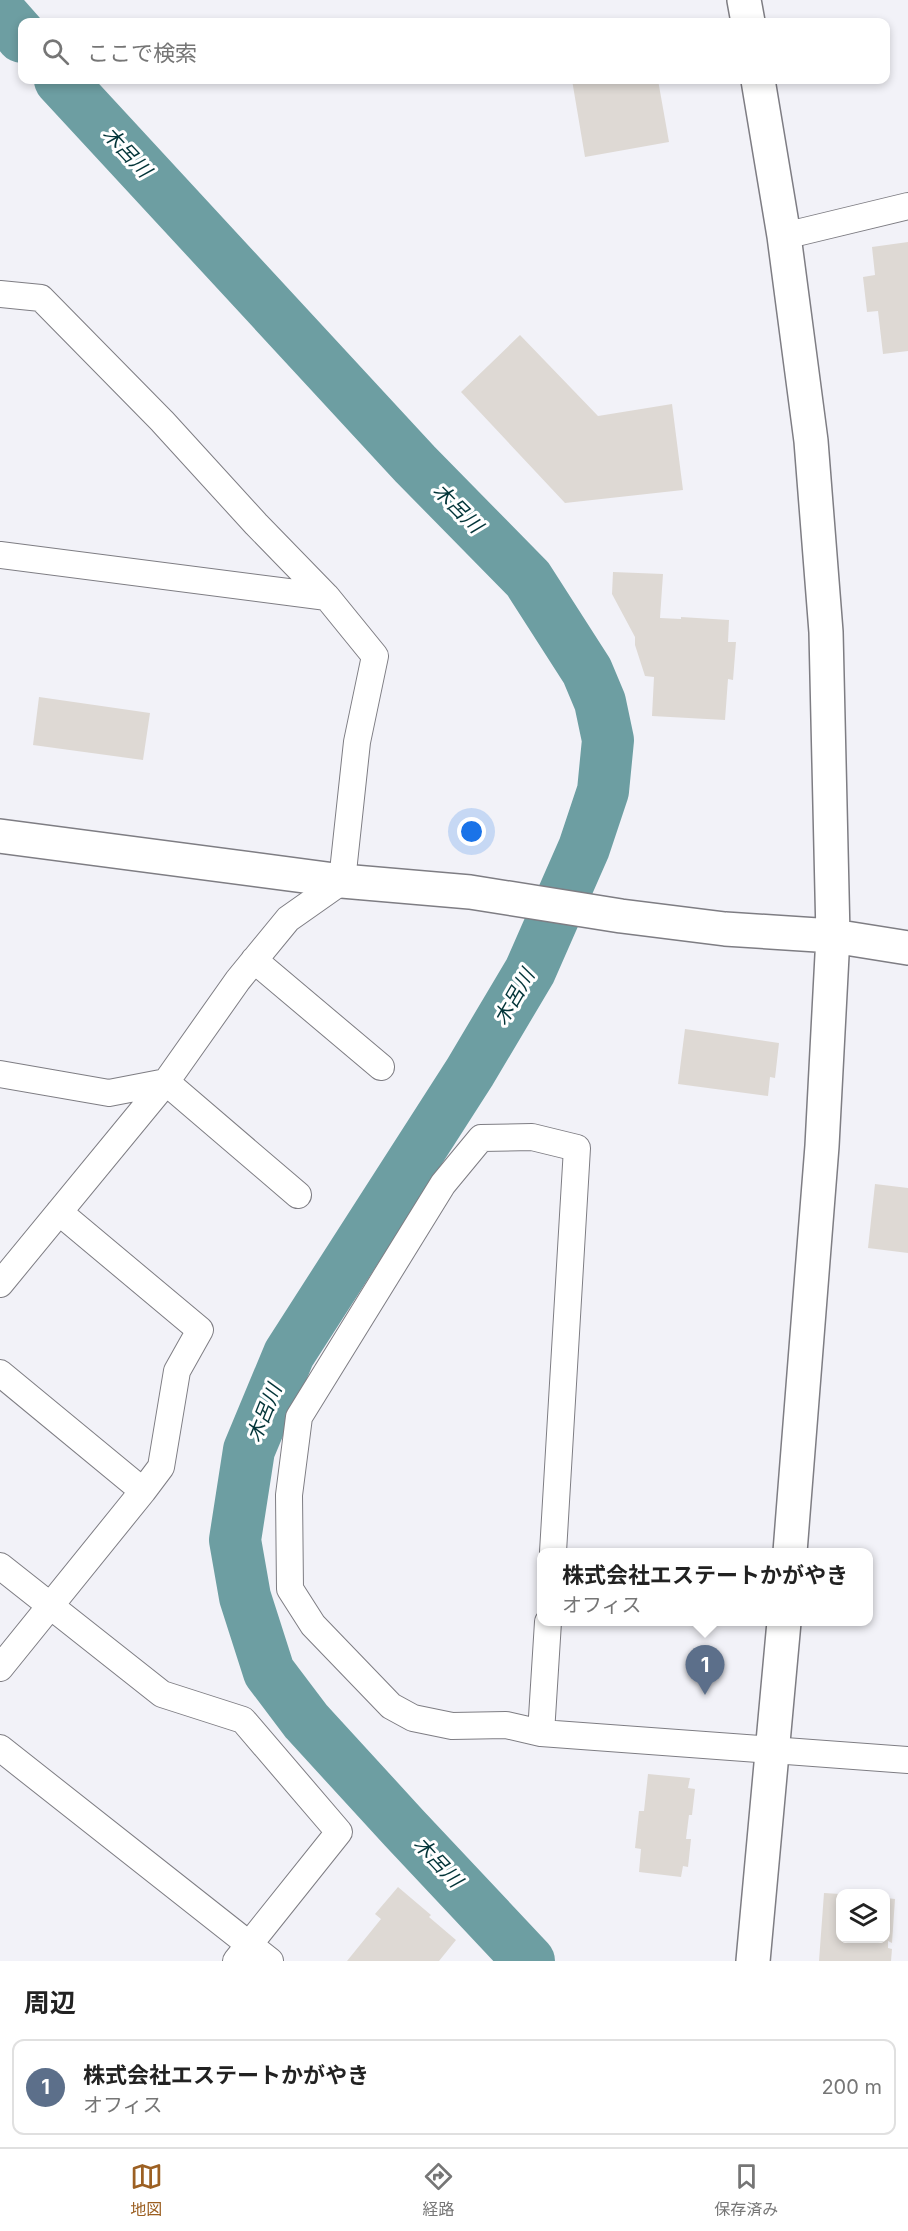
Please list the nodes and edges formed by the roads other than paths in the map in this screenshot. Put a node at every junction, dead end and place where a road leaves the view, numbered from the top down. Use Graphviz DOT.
graph roads {
  1 [pos="744,0"];
  2 [pos="747,18"];
  3 [pos="759,84"];
  4 [pos="908,206"];
  5 [pos="784,236"];
  6 [pos="0,294"];
  7 [pos="0,555"];
  8 [pos="327,597"];
  9 [pos="0,836"];
  10 [pos="342,881"];
  11 [pos="833,936"];
  12 [pos="908,948"];
  13 [pos="254,960"];
  14 [pos="381,1067"];
  15 [pos="0,1074"];
  16 [pos="166,1082"];
  17 [pos="298,1196"];
  18 [pos="59,1212"];
  19 [pos="0,1284"];
  20 [pos="0,1373"];
  21 [pos="143,1491"];
  22 [pos="553,1548"];
  23 [pos="790,1548"];
  24 [pos="0,1566"];
  25 [pos="50,1605"];
  26 [pos="548,1626"];
  27 [pos="784,1626"];
  28 [pos="0,1668"];
  29 [pos="541,1733"];
  30 [pos="0,1748"];
  31 [pos="774,1750"];
  32 [pos="908,1760"];
  33 [pos="243,1953"];
  34 [pos="270,1961"];
  35 [pos="753,1961"];
  1 -- 2 [label="street"];
  3 -- 5 [label="street"];
  4 -- 5 [label="street"];
  5 -- 11 [label="street"];
  6 -- 8 [label="street"];
  7 -- 8 [label="street"];
  8 -- 10 [label="street"];
  9 -- 10 [label="street"];
  10 -- 11 [label="street"];
  10 -- 13 [label="street"];
  11 -- 12 [label="street"];
  11 -- 23 [label="street"];
  13 -- 14 [label="street"];
  13 -- 16 [label="street"];
  15 -- 16 [label="street"];
  16 -- 17 [label="street"];
  16 -- 18 [label="street"];
  18 -- 19 [label="street"];
  18 -- 21 [label="street"];
  20 -- 21 [label="street"];
  21 -- 25 [label="street"];
  22 -- 29 [label="street"];
  24 -- 25 [label="street"];
  25 -- 28 [label="street"];
  25 -- 33 [label="street"];
  26 -- 29 [label="street"];
  27 -- 31 [label="street"];
  29 -- 31 [label="street"];
  30 -- 33 [label="street"];
  31 -- 32 [label="street"];
  31 -- 35 [label="street"];
  33 -- 34 [label="street"];
}
